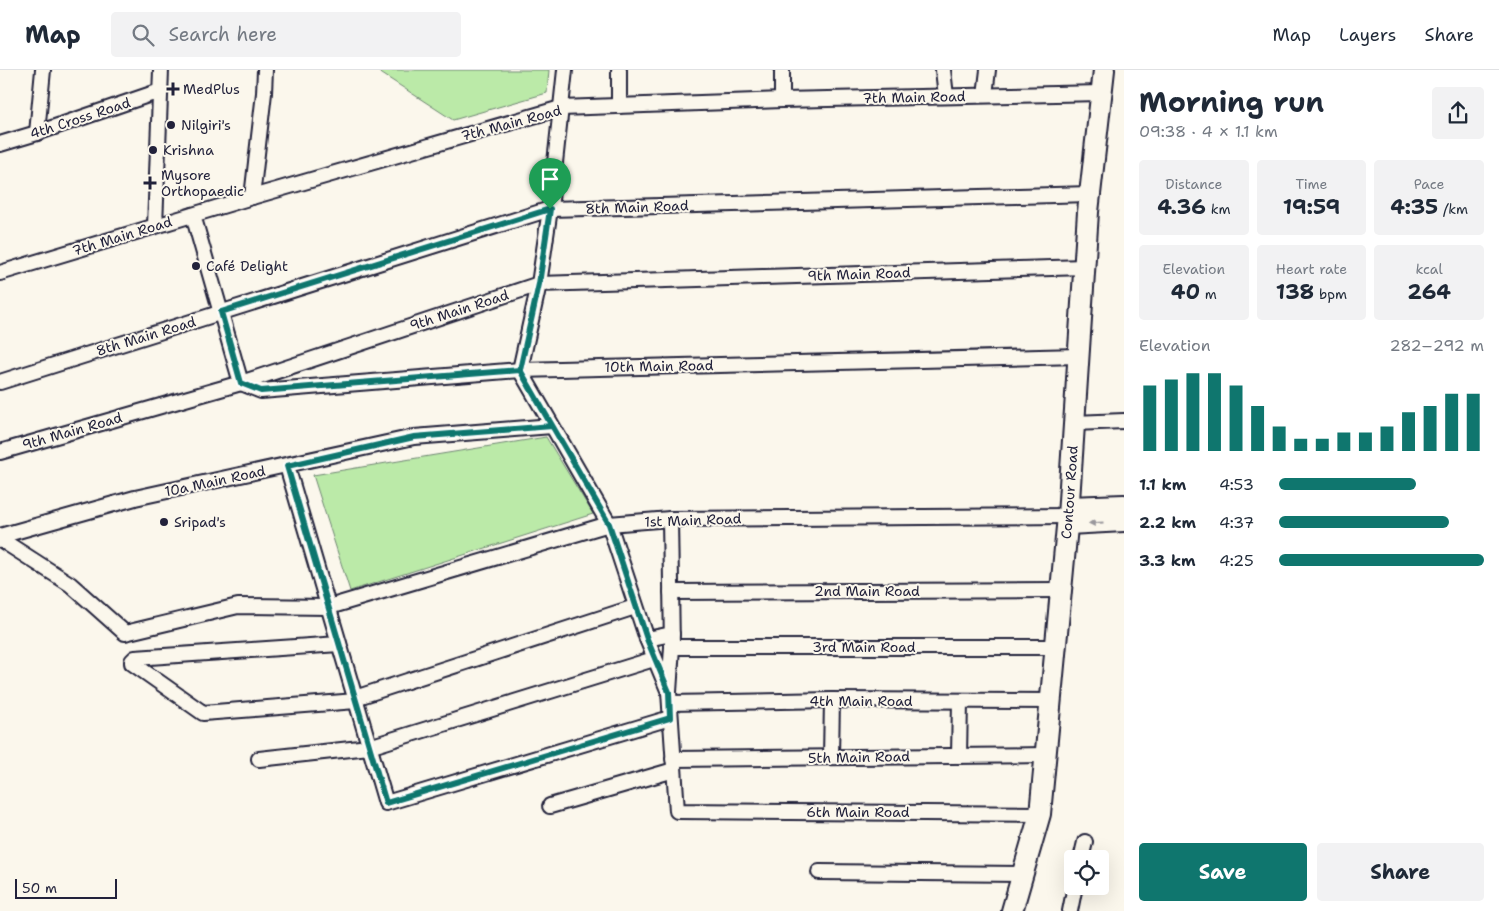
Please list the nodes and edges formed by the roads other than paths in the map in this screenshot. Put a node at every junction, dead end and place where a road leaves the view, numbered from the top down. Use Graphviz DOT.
graph roads {
  1 [pos="44,70"];
  2 [pos="161,70"];
  3 [pos="265,70"];
  4 [pos="565,70"];
  5 [pos="618,70"];
  6 [pos="782,70"];
  7 [pos="943,70"];
  8 [pos="988,70"];
  9 [pos="1104,70"];
  10 [pos="160,92"];
  11 [pos="1101,93"];
  12 [pos="985,95"];
  13 [pos="946,96"];
  14 [pos="782,100"];
  15 [pos="619,106"];
  16 [pos="561,108"];
  17 [pos="37,133"];
  18 [pos="0,144"];
  19 [pos="1090,194"];
  20 [pos="252,197"];
  21 [pos="550,209"];
  22 [pos="193,215"];
  23 [pos="155,226"];
  24 [pos="1085,267"];
  25 [pos="0,273"];
  26 [pos="539,284"];
  27 [pos="221,312"];
  28 [pos="1079,356"];
  29 [pos="520,370"];
  30 [pos="0,382"];
  31 [pos="241,383"];
  32 [pos="1124,421"];
  33 [pos="1074,423"];
  34 [pos="552,426"];
  35 [pos="0,452"];
  36 [pos="287,466"];
  37 [pos="1124,505"];
  38 [pos="1068,516"];
  39 [pos="670,519"];
  40 [pos="1124,521"];
  41 [pos="609,524"];
  42 [pos="0,537"];
  43 [pos="1062,590"];
  44 [pos="671,592"];
  45 [pos="329,607"];
  46 [pos="636,607"];
  47 [pos="647,639"];
  48 [pos="672,641"];
  49 [pos="339,644"];
  50 [pos="1057,646"];
  51 [pos="654,659"];
  52 [pos="669,698"];
  53 [pos="355,700"];
  54 [pos="832,700"];
  55 [pos="960,701"];
  56 [pos="1051,701"];
  57 [pos="670,718"];
  58 [pos="369,747"];
  59 [pos="1046,755"];
  60 [pos="959,756"];
  61 [pos="832,758"];
  62 [pos="258,759"];
  63 [pos="674,765"];
  64 [pos="550,806"];
  65 [pos="1040,814"];
  66 [pos="1085,842"];
  67 [pos="1083,850"];
  68 [pos="818,872"];
  69 [pos="1022,874"];
  70 [pos="1073,895"];
  71 [pos="1012,911"];
  72 [pos="1070,911"];
  1 -- 17 [label="street"];
  2 -- 10 [label="street"];
  3 -- 20 [label="street"];
  4 -- 16 [label="street"];
  5 -- 15 [label="street"];
  6 -- 14 [label="street"];
  7 -- 13 [label="street"];
  8 -- 12 [label="street"];
  9 -- 11 [label="main road, Contour Road"];
  10 -- 17 [label="street, 4th Cross Road"];
  10 -- 23 [label="street"];
  11 -- 12 [label="street, 7th Main Road"];
  11 -- 19 [label="main road, Contour Road"];
  12 -- 13 [label="street, 7th Main Road"];
  13 -- 14 [label="street, 7th Main Road"];
  14 -- 15 [label="street, 7th Main Road"];
  15 -- 16 [label="street, 7th Main Road"];
  16 -- 20 [label="street, 7th Main Road"];
  16 -- 21 [label="street"];
  17 -- 18 [label="street, 4th Cross Road"];
  19 -- 21 [label="street, 8th Main Road"];
  19 -- 24 [label="main road, Contour Road"];
  20 -- 22 [label="street, 7th Main Road"];
  21 -- 26 [label="street"];
  21 -- 27 [label="street, 8th Main Road"];
  22 -- 23 [label="street, 7th Main Road"];
  22 -- 27 [label="street"];
  23 -- 25 [label="street, 7th Main Road"];
  24 -- 26 [label="street, 9th Main Road"];
  24 -- 28 [label="main road, Contour Road"];
  26 -- 29 [label="street"];
  26 -- 31 [label="street, 9th Main Road"];
  27 -- 30 [label="street, 8th Main Road"];
  27 -- 31 [label="street"];
  28 -- 29 [label="street, 10th Main Road"];
  28 -- 33 [label="main road, Contour Road"];
  29 -- 31 [label="street, 10th Main Road"];
  29 -- 34 [label="street"];
  31 -- 35 [label="street, 9th Main Road"];
  32 -- 33 [label="street"];
  33 -- 38 [label="main road, Contour Road"];
  34 -- 36 [label="street, 10a Main Road"];
  34 -- 41 [label="street"];
  36 -- 42 [label="street, 10a Main Road"];
  36 -- 45 [label="street"];
  37 -- 38 [label="main road"];
  38 -- 39 [label="street, 1st Main Road"];
  40 -- 38 [label="main road, one-way"];
  38 -- 43 [label="main road, Contour Road"];
  39 -- 41 [label="street, 1st Main Road"];
  39 -- 44 [label="street"];
  41 -- 45 [label="street, 1st Main Road"];
  41 -- 46 [label="street"];
  42 -- 45 [label="street, 1st Main Road"];
  43 -- 44 [label="street, 2nd Main Road"];
  43 -- 50 [label="main road, Contour Road"];
  44 -- 48 [label="street"];
  45 -- 49 [label="street"];
  46 -- 47 [label="street"];
  46 -- 53 [label="street"];
  47 -- 48 [label="street, 3rd Main Road"];
  47 -- 51 [label="street"];
  48 -- 50 [label="street, 3rd Main Road"];
  48 -- 52 [label="street"];
  49 -- 53 [label="street"];
  49 -- 53 [label="street"];
  50 -- 56 [label="main road, Contour Road"];
  51 -- 52 [label="street"];
  51 -- 58 [label="street"];
  52 -- 54 [label="street, 4th Main Road"];
  52 -- 57 [label="street"];
  53 -- 58 [label="street"];
  54 -- 55 [label="street, 4th Main Road"];
  54 -- 61 [label="street"];
  55 -- 56 [label="street, 4th Main Road"];
  55 -- 60 [label="street"];
  56 -- 59 [label="main road, Contour Road"];
  57 -- 58 [label="street"];
  57 -- 63 [label="street"];
  58 -- 62 [label="street"];
  59 -- 60 [label="street, 5th Main Road"];
  59 -- 65 [label="main road, Contour Road"];
  60 -- 61 [label="street, 5th Main Road"];
  61 -- 63 [label="street, 5th Main Road"];
  63 -- 64 [label="street, 5th Main Road"];
  63 -- 65 [label="street, 6th Main Road"];
  65 -- 69 [label="main road, Contour Road"];
  66 -- 67 [label="street"];
  68 -- 69 [label="street"];
  69 -- 71 [label="main road, Contour Road"];
  70 -- 72 [label="street"];
}
